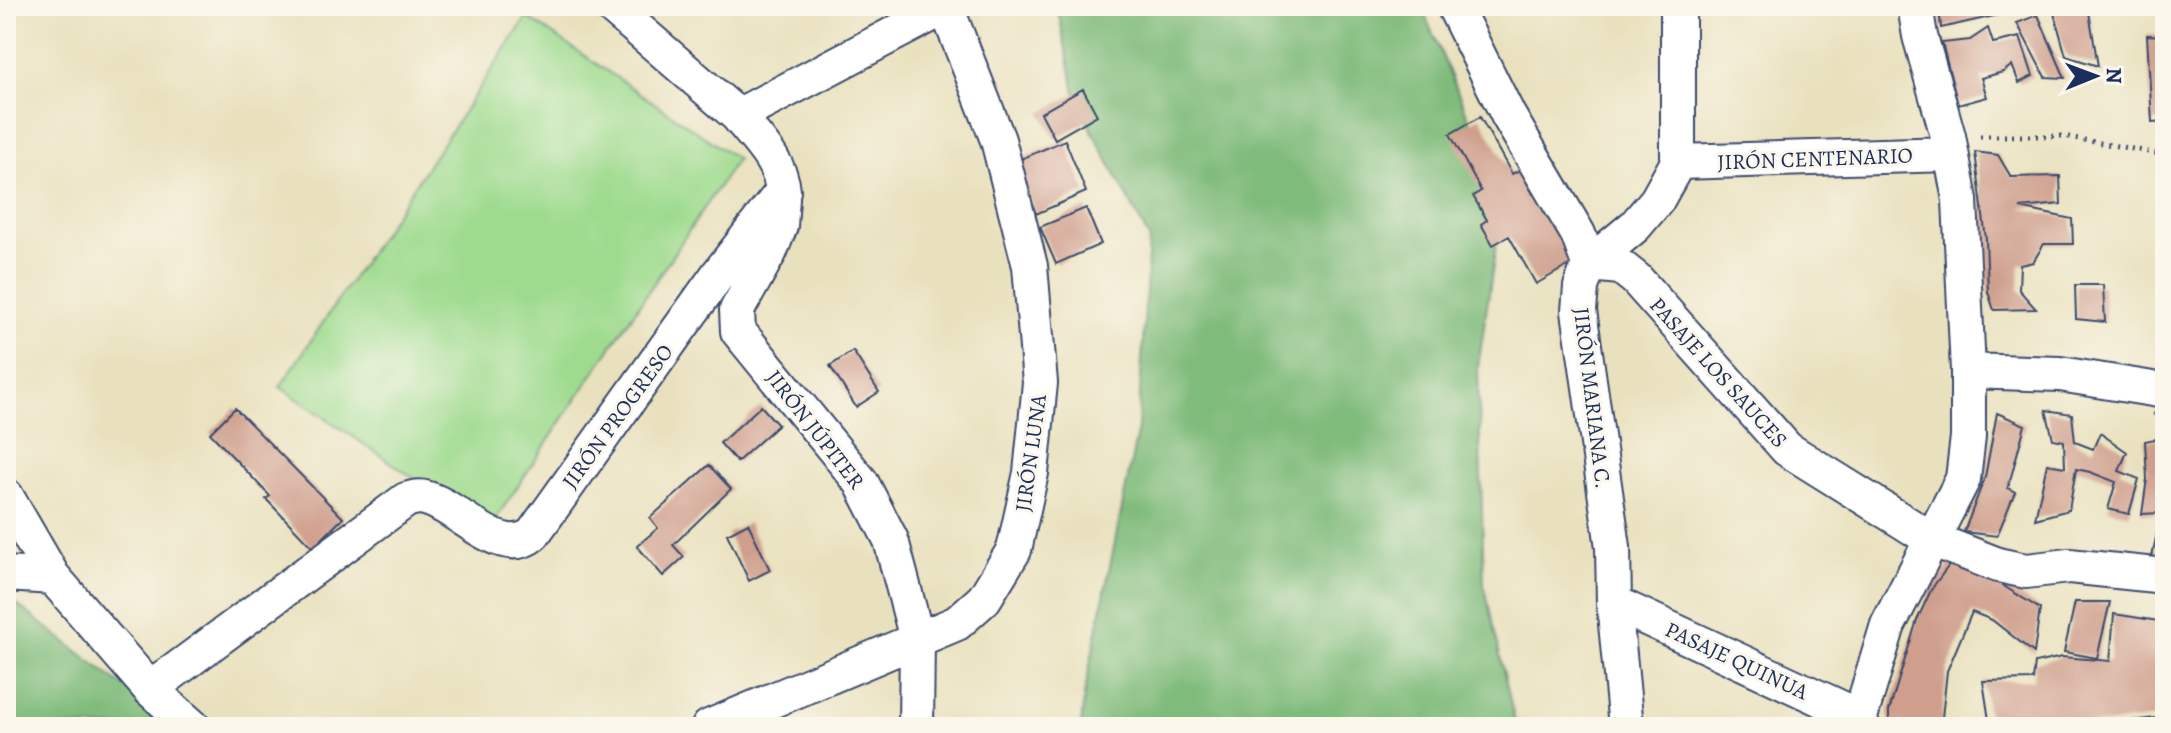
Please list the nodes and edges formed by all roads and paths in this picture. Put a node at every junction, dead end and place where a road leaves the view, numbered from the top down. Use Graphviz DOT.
graph roads {
  1 [pos="611,6"];
  2 [pos="946,6"];
  3 [pos="1454,6"];
  4 [pos="1678,6"];
  5 [pos="1915,6"];
  6 [pos="738,116"];
  7 [pos="1950,145"];
  8 [pos="2165,155"];
  9 [pos="1678,162"];
  10 [pos="783,191"];
  11 [pos="1589,264"];
  12 [pos="1968,371"];
  13 [pos="2165,391"];
  14 [pos="6,496"];
  15 [pos="1931,539"];
  16 [pos="6,574"];
  17 [pos="2165,576"];
  18 [pos="53,577"];
  19 [pos="1614,603"];
  20 [pos="917,639"];
  21 [pos="150,689"];
  22 [pos="1861,722"];
  23 [pos="193,727"];
  24 [pos="709,727"];
  25 [pos="916,727"];
  26 [pos="1626,727"];
  1 -- 6 [label="street"];
  2 -- 6 [label="street"];
  2 -- 20 [label="street, JIRÓN LUNA"];
  3 -- 11 [label="street"];
  4 -- 9 [label="street"];
  5 -- 7 [label="street"];
  6 -- 10 [label="street"];
  7 -- 8 [label="path"];
  7 -- 9 [label="street, JIRÓN CENTENARIO"];
  7 -- 12 [label="street"];
  9 -- 11 [label="street"];
  10 -- 20 [label="street, JIRÓN JÚPITER"];
  10 -- 21 [label="street, JIRÓN PROGRESO"];
  11 -- 15 [label="street, PASAJE LOS SAUCES"];
  11 -- 19 [label="street, JIRÓN MARIANA C."];
  12 -- 13 [label="street"];
  12 -- 15 [label="street"];
  14 -- 18 [label="street"];
  15 -- 17 [label="street, PASAJE LOS SAUCES"];
  15 -- 22 [label="street"];
  16 -- 18 [label="street"];
  18 -- 21 [label="street"];
  19 -- 22 [label="street, PASAJE QUINUA"];
  19 -- 26 [label="street, JIRÓN MARIANA C."];
  20 -- 24 [label="street, JIRÓN LUNA"];
  20 -- 25 [label="street, JIRÓN JÚPITER"];
  21 -- 23 [label="street"];
}
